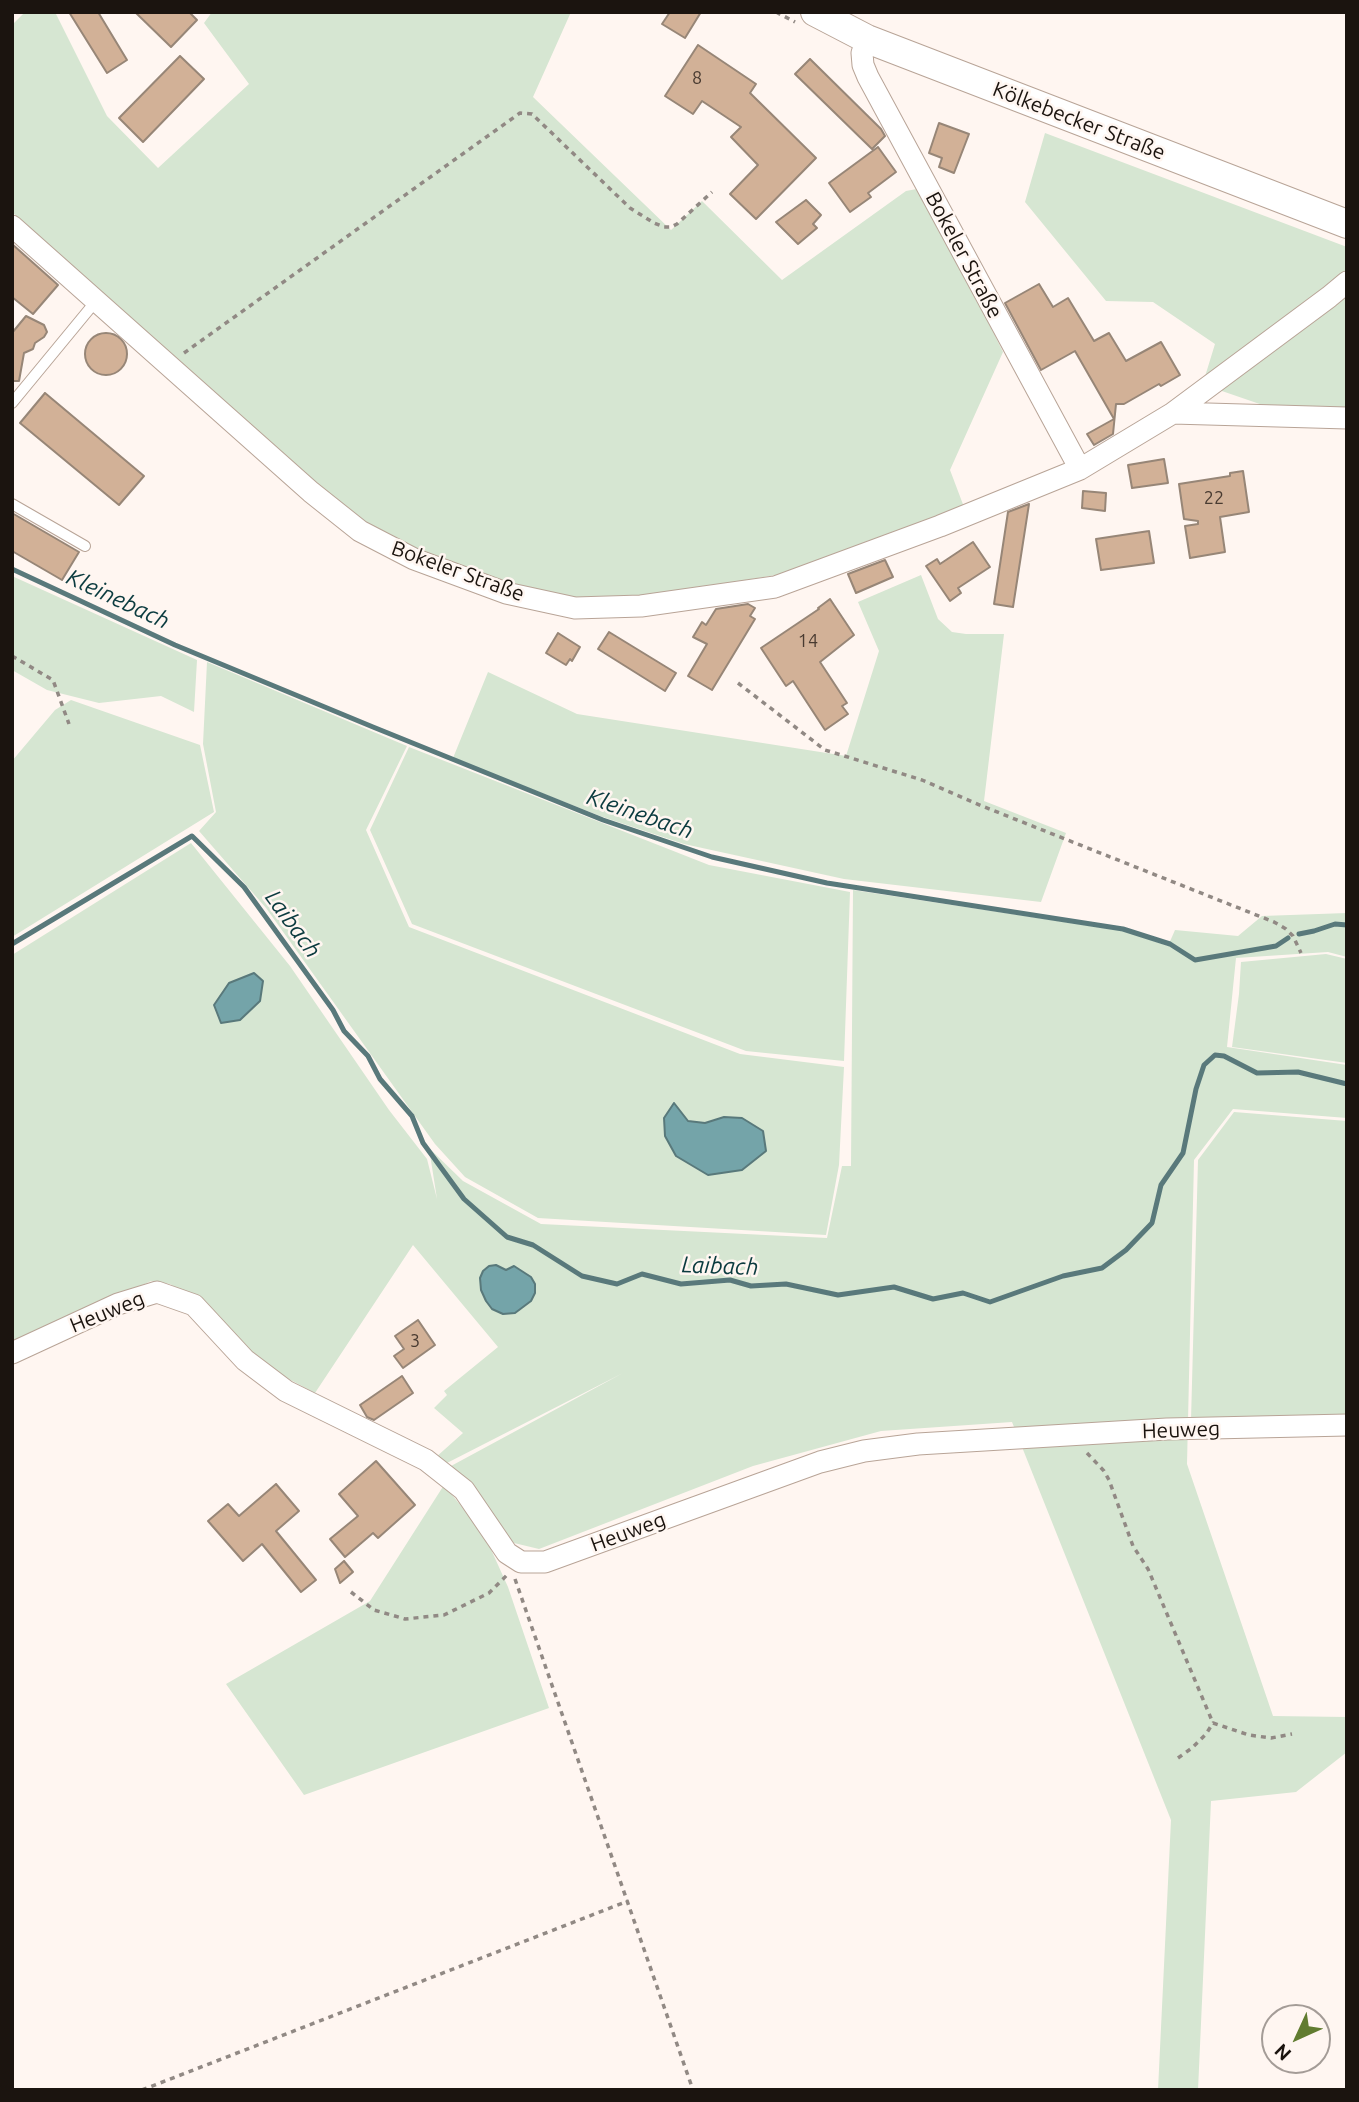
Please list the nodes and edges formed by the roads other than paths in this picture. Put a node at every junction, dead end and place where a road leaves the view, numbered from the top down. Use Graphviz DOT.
graph roads {
  1 [pos="820,13"];
  2 [pos="867,39"];
  3 [pos="1347,224"];
  4 [pos="12,226"];
  5 [pos="1347,282"];
  6 [pos="96,301"];
  7 [pos="12,403"];
  8 [pos="1173,413"];
  9 [pos="1347,418"];
  10 [pos="1080,469"];
  11 [pos="12,504"];
  12 [pos="85,546"];
  13 [pos="12,1353"];
  14 [pos="1347,1425"];
  1 -- 2 [label="main road, Kölkebecker Straße"];
  2 -- 3 [label="main road, Kölkebecker Straße"];
  2 -- 10 [label="street, Bokeler Straße"];
  4 -- 6 [label="street, Bokeler Straße"];
  5 -- 8 [label="street, Bokeler Straße"];
  6 -- 7 [label="lane"];
  6 -- 10 [label="street, Bokeler Straße"];
  8 -- 9 [label="street"];
  8 -- 10 [label="street, Bokeler Straße"];
  11 -- 12 [label="lane"];
  13 -- 14 [label="street, Heuweg"];
}
